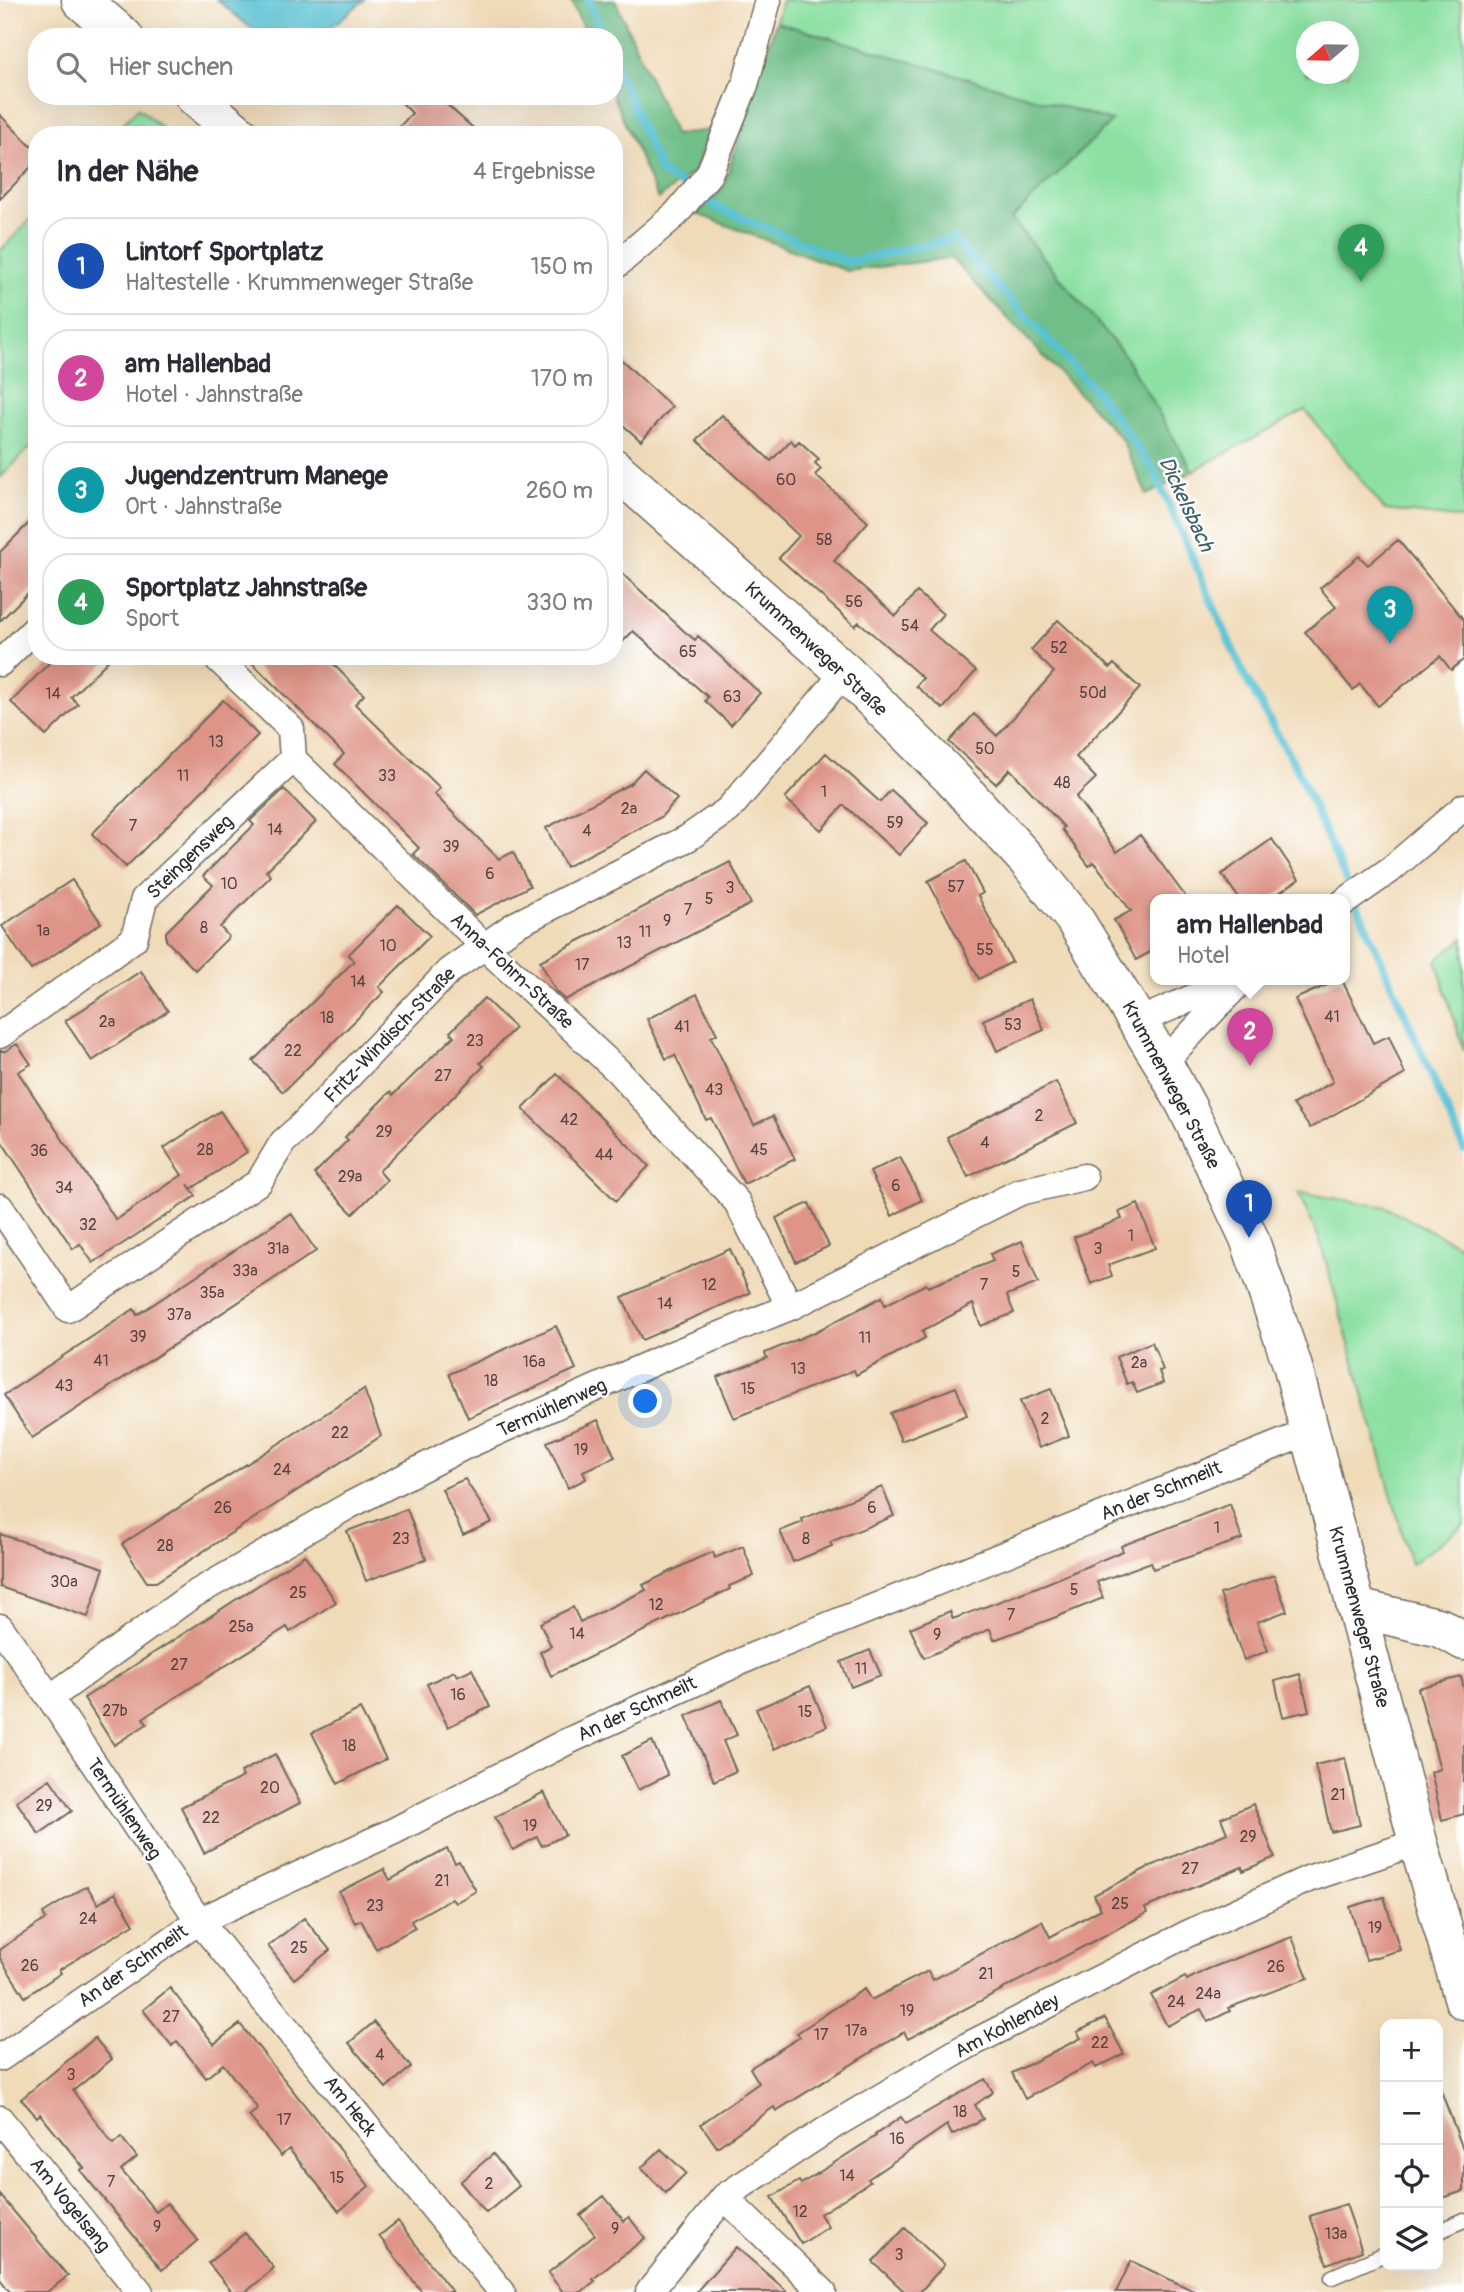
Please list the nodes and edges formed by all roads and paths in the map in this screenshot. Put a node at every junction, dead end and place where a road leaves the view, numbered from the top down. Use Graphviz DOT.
graph roads {
  1 [pos="81,0"];
  2 [pos="768,0"];
  3 [pos="114,28"];
  4 [pos="205,105"];
  5 [pos="229,126"];
  6 [pos="623,259"];
  7 [pos="623,476"];
  8 [pos="28,636"];
  9 [pos="0,663"];
  10 [pos="224,665"];
  11 [pos="845,671"];
  12 [pos="293,759"];
  13 [pos="1464,807"];
  14 [pos="1350,897"];
  15 [pos="485,947"];
  16 [pos="1222,985"];
  17 [pos="1237,985"];
  18 [pos="1139,1021"];
  19 [pos="0,1035"];
  20 [pos="1163,1063"];
  21 [pos="1084,1177"];
  22 [pos="0,1207"];
  23 [pos="790,1307"];
  24 [pos="1311,1431"];
  25 [pos="1356,1608"];
  26 [pos="0,1627"];
  27 [pos="1464,1642"];
  28 [pos="50,1698"];
  29 [pos="1418,1842"];
  30 [pos="199,1921"];
  31 [pos="1464,2000"];
  32 [pos="0,2058"];
  33 [pos="0,2119"];
  34 [pos="724,2197"];
  35 [pos="1464,2220"];
  36 [pos="1443,2230"];
  37 [pos="1380,2256"];
  38 [pos="1332,2277"];
  39 [pos="140,2292"];
  40 [pos="502,2292"];
  41 [pos="649,2292"];
  42 [pos="823,2292"];
  1 -- 3 [label="main road"];
  2 -- 6 [label="street"];
  4 -- 5 [label="main road"];
  7 -- 11 [label="main road, Krummenweger Straße"];
  8 -- 9 [label="street"];
  10 -- 12 [label="street"];
  11 -- 15 [label="street, Fritz-Windisch-Straße"];
  11 -- 18 [label="main road, Krummenweger Straße"];
  12 -- 15 [label="street, Anna-Fohrn-Straße"];
  12 -- 19 [label="street, Steingensweg"];
  13 -- 14 [label="street"];
  15 -- 22 [label="street, Fritz-Windisch-Straße"];
  15 -- 23 [label="street, Anna-Fohrn-Straße"];
  16 -- 18 [label="street"];
  17 -- 20 [label="street"];
  18 -- 20 [label="main road, Krummenweger Straße"];
  20 -- 24 [label="main road, Krummenweger Straße"];
  21 -- 23 [label="street, Termühlenweg"];
  23 -- 28 [label="street, Termühlenweg"];
  24 -- 25 [label="main road, Krummenweger Straße"];
  24 -- 30 [label="street, An der Schmeilt"];
  25 -- 27 [label="main road"];
  25 -- 29 [label="main road, Krummenweger Straße"];
  26 -- 28 [label="street, Termühlenweg"];
  28 -- 30 [label="street, Termühlenweg"];
  29 -- 31 [label="main road, Krummenweger Straße"];
  29 -- 34 [label="street, Am Kohlendey"];
  30 -- 32 [label="street, An der Schmeilt"];
  30 -- 40 [label="street, Am Heck"];
  33 -- 39 [label="street, Am Vogelsang"];
  34 -- 41 [label="street, Am Kohlendey"];
  34 -- 42 [label="street"];
  35 -- 36 [label="lane"];
  37 -- 38 [label="lane"];
}
